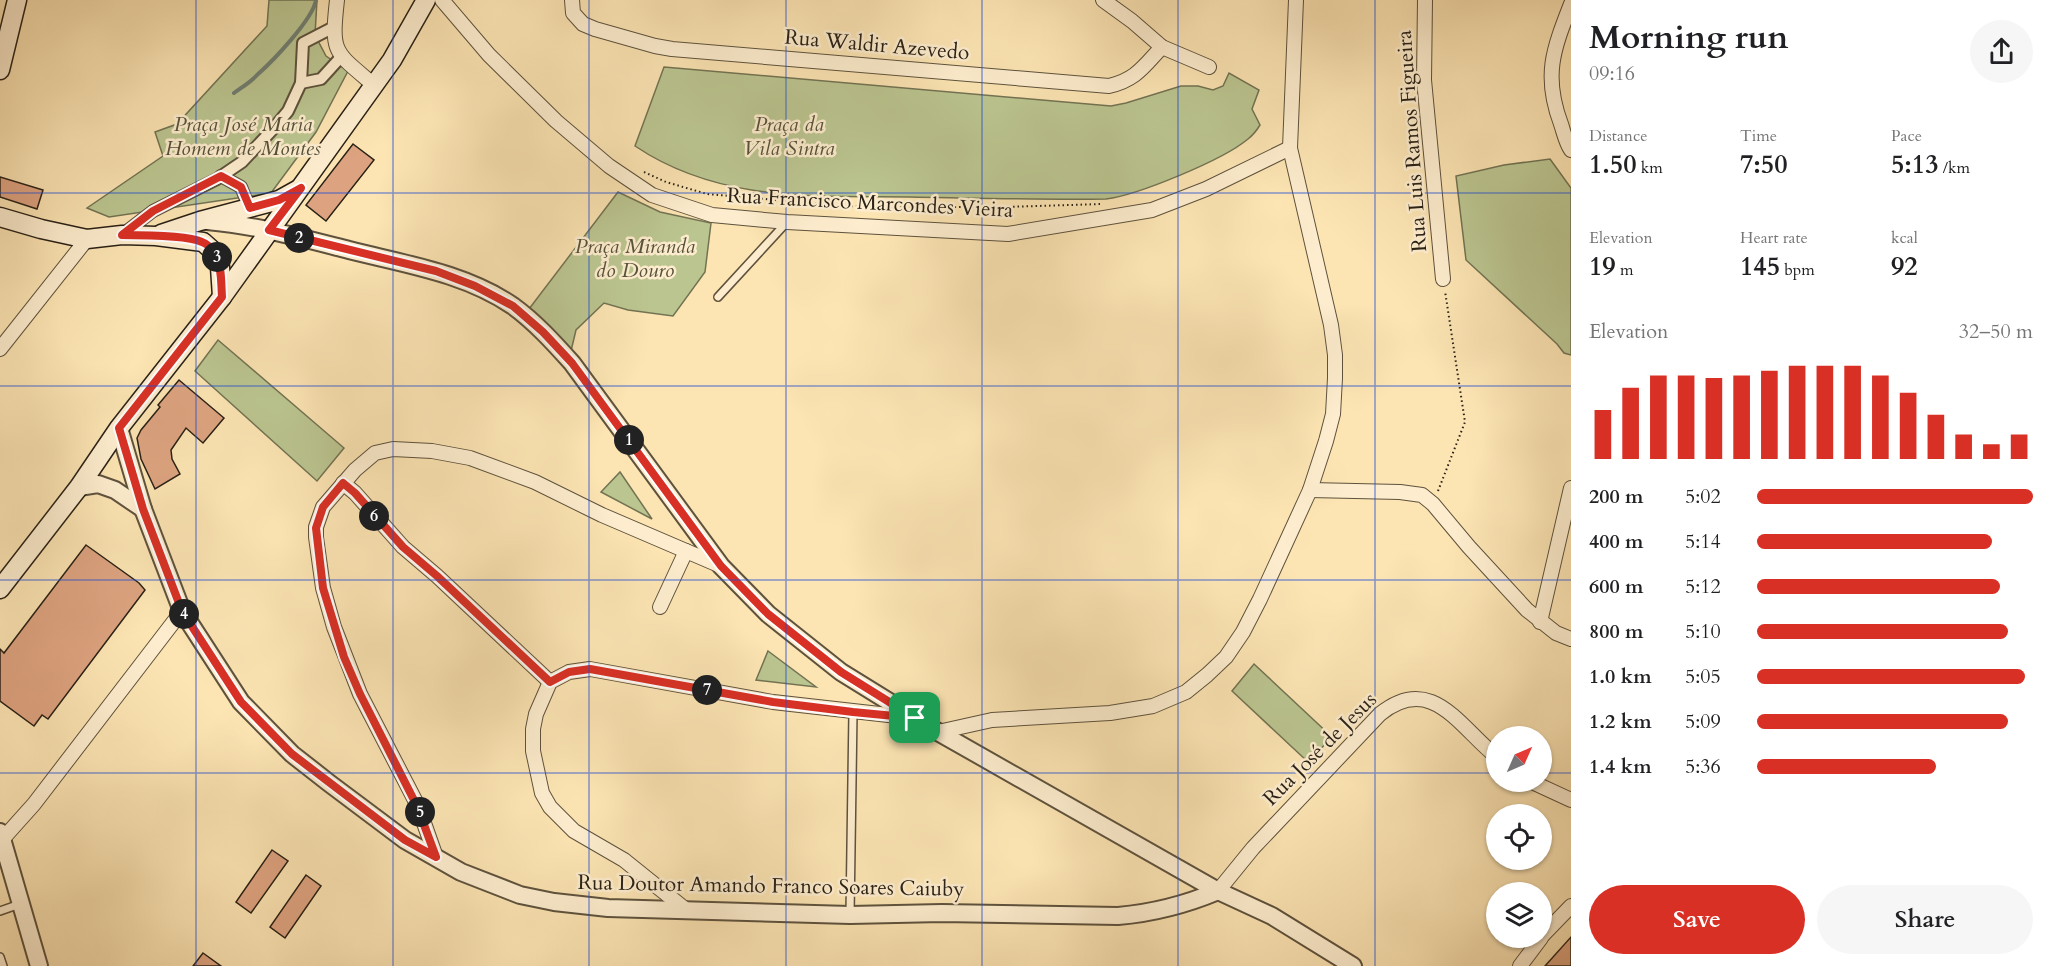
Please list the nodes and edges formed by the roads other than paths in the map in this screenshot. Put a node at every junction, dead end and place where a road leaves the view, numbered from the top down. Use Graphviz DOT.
graph roads {
  1 [pos="17,0"];
  2 [pos="337,0"];
  3 [pos="426,0"];
  4 [pos="441,0"];
  5 [pos="572,0"];
  6 [pos="1296,0"];
  7 [pos="1425,0"];
  8 [pos="1106,1"];
  9 [pos="1571,4"];
  10 [pos="334,27"];
  11 [pos="5,30"];
  12 [pos="1162,46"];
  13 [pos="341,57"];
  14 [pos="1209,67"];
  15 [pos="0,69"];
  16 [pos="301,83"];
  17 [pos="374,85"];
  18 [pos="1290,148"];
  19 [pos="1571,150"];
  20 [pos="221,176"];
  21 [pos="301,188"];
  22 [pos="250,208"];
  23 [pos="0,217"];
  24 [pos="200,221"];
  25 [pos="787,222"];
  26 [pos="269,230"];
  27 [pos="122,235"];
  28 [pos="156,236"];
  29 [pos="87,239"];
  30 [pos="1443,279"];
  31 [pos="222,297"];
  32 [pos="717,297"];
  33 [pos="0,348"];
  34 [pos="119,428"];
  35 [pos="343,483"];
  36 [pos="79,487"];
  37 [pos="1571,488"];
  38 [pos="1310,490"];
  39 [pos="143,509"];
  40 [pos="686,551"];
  41 [pos="721,566"];
  42 [pos="0,589"];
  43 [pos="660,608"];
  44 [pos="182,611"];
  45 [pos="1540,622"];
  46 [pos="1571,639"];
  47 [pos="550,682"];
  48 [pos="853,712"];
  49 [pos="915,718"];
  50 [pos="938,732"];
  51 [pos="1486,746"];
  52 [pos="1552,791"];
  53 [pos="1571,800"];
  54 [pos="1,838"];
  55 [pos="436,857"];
  56 [pos="1218,891"];
  57 [pos="20,904"];
  58 [pos="1571,906"];
  59 [pos="685,909"];
  60 [pos="0,911"];
  61 [pos="850,915"];
  62 [pos="1552,926"];
  63 [pos="1533,948"];
  64 [pos="0,957"];
  65 [pos="3,966"];
  66 [pos="39,966"];
  67 [pos="1353,966"];
  68 [pos="1520,966"];
  1 -- 11 [label="main road"];
  2 -- 10 [label="street"];
  3 -- 17 [label="main road"];
  4 -- 25 [label="street, Rua Francisco Marcondes Vieira"];
  5 -- 12 [label="street, Rua Waldir Azevedo"];
  6 -- 18 [label="street"];
  7 -- 30 [label="street, Rua Luis Ramos Figueira"];
  8 -- 12 [label="street"];
  9 -- 19 [label="street"];
  10 -- 13 [label="street"];
  10 -- 16 [label="street"];
  11 -- 15 [label="main road"];
  12 -- 14 [label="street"];
  13 -- 16 [label="street"];
  13 -- 17 [label="street"];
  16 -- 20 [label="street"];
  17 -- 21 [label="main road"];
  18 -- 25 [label="street, Rua Francisco Marcondes Vieira"];
  18 -- 38 [label="street"];
  20 -- 22 [label="street"];
  20 -- 27 [label="street"];
  21 -- 22 [label="main road"];
  21 -- 26 [label="main road"];
  22 -- 24 [label="main road"];
  23 -- 29 [label="main road"];
  24 -- 26 [label="street"];
  24 -- 28 [label="main road"];
  25 -- 32 [label="lane"];
  26 -- 31 [label="main road"];
  26 -- 41 [label="street"];
  27 -- 28 [label="main road"];
  27 -- 29 [label="main road"];
  28 -- 31 [label="main road"];
  29 -- 33 [label="street"];
  31 -- 34 [label="main road"];
  34 -- 36 [label="main road"];
  34 -- 39 [label="street, Rua Doutor Amando Franco Soares Caiuby"];
  35 -- 40 [label="street"];
  35 -- 47 [label="street"];
  35 -- 55 [label="street"];
  36 -- 39 [label="street"];
  36 -- 42 [label="main road"];
  37 -- 45 [label="street"];
  38 -- 45 [label="street"];
  38 -- 50 [label="street"];
  39 -- 44 [label="street, Rua Doutor Amando Franco Soares Caiuby"];
  40 -- 41 [label="street"];
  40 -- 43 [label="street"];
  41 -- 49 [label="street"];
  44 -- 54 [label="street"];
  44 -- 55 [label="street, Rua Doutor Amando Franco Soares Caiuby"];
  45 -- 46 [label="street"];
  47 -- 48 [label="street"];
  47 -- 59 [label="street"];
  48 -- 49 [label="street"];
  48 -- 61 [label="lane"];
  49 -- 50 [label="street"];
  50 -- 56 [label="street"];
  51 -- 56 [label="street, Rua José de Jesus"];
  52 -- 53 [label="street"];
  54 -- 57 [label="street"];
  55 -- 59 [label="street, Rua Doutor Amando Franco Soares Caiuby"];
  56 -- 61 [label="street, Rua Doutor Amando Franco Soares Caiuby"];
  56 -- 67 [label="street"];
  57 -- 60 [label="lane"];
  57 -- 66 [label="street"];
  58 -- 62 [label="street"];
  59 -- 61 [label="street, Rua Doutor Amando Franco Soares Caiuby"];
  63 -- 68 [label="street"];
  64 -- 65 [label="lane"];
}
